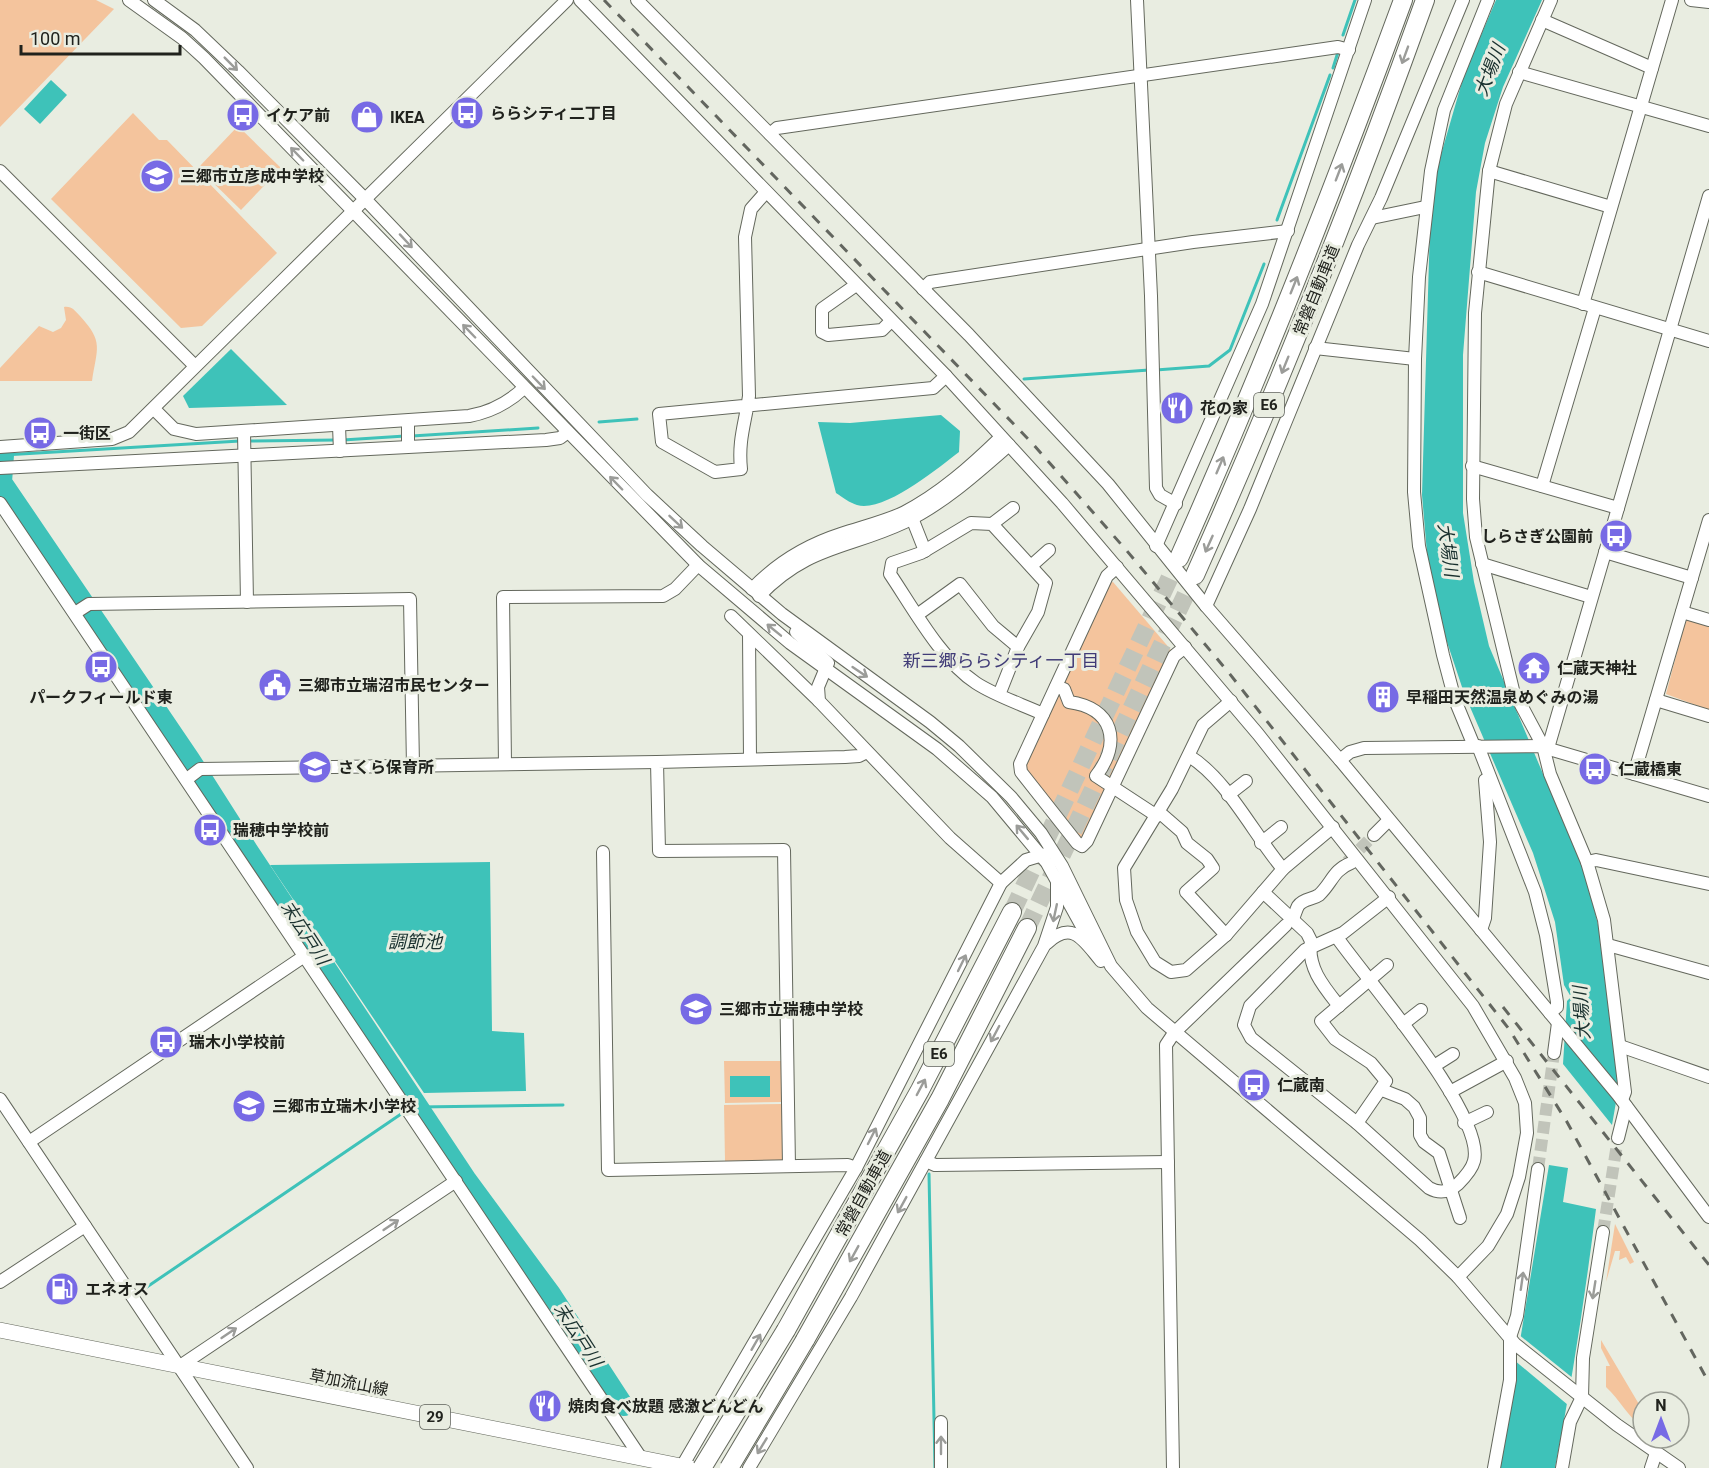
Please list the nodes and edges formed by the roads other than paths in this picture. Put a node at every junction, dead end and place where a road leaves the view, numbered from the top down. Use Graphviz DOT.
graph roads {
  1 [pos="129,0"];
  2 [pos="154,0"];
  3 [pos="567,0"];
  4 [pos="580,0"];
  5 [pos="637,0"];
  6 [pos="1137,0"];
  7 [pos="1365,0"];
  8 [pos="1402,0"];
  9 [pos="1425,0"];
  10 [pos="1463,0"];
  11 [pos="1488,0"];
  12 [pos="1551,0"];
  13 [pos="1672,0"];
  14 [pos="1691,0"];
  15 [pos="1709,2"];
  16 [pos="1542,20"];
  17 [pos="1478,26"];
  18 [pos="1452,28"];
  19 [pos="1349,50"];
  20 [pos="1652,68"];
  21 [pos="1519,72"];
  22 [pos="1141,75"];
  23 [pos="1640,106"];
  24 [pos="1709,126"];
  25 [pos="770,134"];
  26 [pos="0,171"];
  27 [pos="1489,171"];
  28 [pos="766,192"];
  29 [pos="1709,196"];
  30 [pos="365,199"];
  31 [pos="1425,207"];
  32 [pos="1611,207"];
  33 [pos="353,210"];
  34 [pos="1372,218"];
  35 [pos="1288,231"];
  36 [pos="1149,249"];
  37 [pos="1478,272"];
  38 [pos="856,285"];
  39 [pos="923,289"];
  40 [pos="1582,304"];
  41 [pos="1595,308"];
  42 [pos="891,321"];
  43 [pos="1670,329"];
  44 [pos="1709,341"];
  45 [pos="1315,348"];
  46 [pos="1415,358"];
  47 [pos="195,366"];
  48 [pos="946,376"];
  49 [pos="524,388"];
  50 [pos="748,404"];
  51 [pos="154,409"];
  52 [pos="408,426"];
  53 [pos="339,430"];
  54 [pos="568,432"];
  55 [pos="244,435"];
  56 [pos="1005,441"];
  57 [pos="0,447"];
  58 [pos="408,447"];
  59 [pos="340,451"];
  60 [pos="245,455"];
  61 [pos="1472,466"];
  62 [pos="0,468"];
  63 [pos="1542,486"];
  64 [pos="0,503"];
  65 [pos="1176,504"];
  66 [pos="1013,508"];
  67 [pos="1618,508"];
  68 [pos="912,518"];
  69 [pos="1709,520"];
  70 [pos="992,524"];
  71 [pos="1707,534"];
  72 [pos="1156,546"];
  73 [pos="1049,550"];
  74 [pos="925,551"];
  75 [pos="1605,552"];
  76 [pos="1179,558"];
  77 [pos="1482,564"];
  78 [pos="698,565"];
  79 [pos="1031,566"];
  80 [pos="1117,567"];
  81 [pos="1195,575"];
  82 [pos="1692,578"];
  83 [pos="756,592"];
  84 [pos="1591,597"];
  85 [pos="247,602"];
  86 [pos="1206,606"];
  87 [pos="81,609"];
  88 [pos="1682,612"];
  89 [pos="782,614"];
  90 [pos="917,615"];
  91 [pos="731,616"];
  92 [pos="1709,620"];
  93 [pos="749,634"];
  94 [pos="1018,646"];
  95 [pos="1185,646"];
  96 [pos="827,670"];
  97 [pos="1056,687"];
  98 [pos="999,695"];
  99 [pos="1656,699"];
  100 [pos="819,701"];
  101 [pos="1231,701"];
  102 [pos="1043,714"];
  103 [pos="1709,716"];
  104 [pos="1478,746"];
  105 [pos="1542,747"];
  106 [pos="867,752"];
  107 [pos="1188,756"];
  108 [pos="750,759"];
  109 [pos="1340,760"];
  110 [pos="657,762"];
  111 [pos="506,764"];
  112 [pos="413,766"];
  113 [pos="1485,767"];
  114 [pos="193,774"];
  115 [pos="1634,774"];
  116 [pos="1246,781"];
  117 [pos="1113,786"];
  118 [pos="1228,795"];
  119 [pos="1709,796"];
  120 [pos="1158,814"];
  121 [pos="1389,820"];
  122 [pos="1281,827"];
  123 [pos="1333,827"];
  124 [pos="1374,835"];
  125 [pos="1261,843"];
  126 [pos="603,852"];
  127 [pos="1053,853"];
  128 [pos="1040,855"];
  129 [pos="1587,862"];
  130 [pos="1351,863"];
  131 [pos="1283,869"];
  132 [pos="1057,879"];
  133 [pos="1001,884"];
  134 [pos="1709,884"];
  135 [pos="1263,892"];
  136 [pos="1389,897"];
  137 [pos="1012,912"];
  138 [pos="1289,922"];
  139 [pos="1027,928"];
  140 [pos="1481,930"];
  141 [pos="1226,935"];
  142 [pos="1336,936"];
  143 [pos="1608,945"];
  144 [pos="1044,946"];
  145 [pos="1310,946"];
  146 [pos="303,957"];
  147 [pos="1101,961"];
  148 [pos="1387,965"];
  149 [pos="1709,973"];
  150 [pos="1369,980"];
  151 [pos="1339,1006"];
  152 [pos="1147,1008"];
  153 [pos="1421,1010"];
  154 [pos="1558,1022"];
  155 [pos="1403,1024"];
  156 [pos="1174,1033"];
  157 [pos="1620,1046"];
  158 [pos="1554,1053"];
  159 [pos="1453,1054"];
  160 [pos="1508,1061"];
  161 [pos="1434,1066"];
  162 [pos="1709,1077"];
  163 [pos="1382,1090"];
  164 [pos="1450,1092"];
  165 [pos="0,1099"];
  166 [pos="1622,1100"];
  167 [pos="1487,1112"];
  168 [pos="1357,1123"];
  169 [pos="1464,1123"];
  170 [pos="1618,1138"];
  171 [pos="30,1142"];
  172 [pos="926,1161"];
  173 [pos="1168,1162"];
  174 [pos="789,1166"];
  175 [pos="856,1168"];
  176 [pos="1538,1169"];
  177 [pos="456,1181"];
  178 [pos="1451,1189"];
  179 [pos="1709,1217"];
  180 [pos="1460,1218"];
  181 [pos="85,1226"];
  182 [pos="1603,1232"];
  183 [pos="1458,1277"];
  184 [pos="0,1282"];
  185 [pos="0,1330"];
  186 [pos="1512,1341"];
  187 [pos="179,1365"];
  188 [pos="727,1393"];
  189 [pos="1578,1394"];
  190 [pos="776,1422"];
  191 [pos="941,1422"];
  192 [pos="1656,1453"];
  193 [pos="641,1458"];
  194 [pos="247,1468"];
  195 [pos="685,1468"];
  196 [pos="702,1468"];
  197 [pos="729,1468"];
  198 [pos="749,1468"];
  199 [pos="941,1468"];
  200 [pos="1173,1468"];
  201 [pos="1494,1468"];
  202 [pos="1562,1468"];
  203 [pos="1651,1468"];
  204 [pos="1679,1468"];
  33 -- 1 [label="street, one-way"];
  2 -- 30 [label="street, one-way"];
  3 -- 30 [label="street"];
  4 -- 28 [label="street"];
  5 -- 25 [label="street"];
  6 -- 22 [label="street"];
  7 -- 19 [label="street"];
  76 -- 8 [label="highway, 常磐自動車道 / E6, one-way"];
  9 -- 81 [label="highway, 常磐自動車道 / E6, one-way"];
  10 -- 18 [label="street"];
  11 -- 17 [label="street"];
  12 -- 16 [label="street"];
  13 -- 20 [label="street"];
  14 -- 15 [label="street"];
  16 -- 20 [label="street"];
  16 -- 21 [label="street"];
  17 -- 18 [label="street"];
  17 -- 31 [label="street"];
  18 -- 34 [label="street"];
  19 -- 22 [label="street"];
  19 -- 35 [label="street"];
  20 -- 23 [label="street"];
  21 -- 23 [label="street"];
  21 -- 27 [label="street"];
  22 -- 25 [label="street"];
  22 -- 36 [label="street"];
  23 -- 24 [label="street"];
  23 -- 32 [label="street"];
  25 -- 39 [label="street"];
  26 -- 47 [label="street"];
  27 -- 32 [label="street"];
  27 -- 37 [label="street"];
  28 -- 38 [label="street"];
  28 -- 50 [label="street"];
  29 -- 43 [label="street"];
  30 -- 33 [label="street"];
  30 -- 83 [label="street, one-way"];
  31 -- 34 [label="street"];
  31 -- 46 [label="street"];
  32 -- 40 [label="street"];
  33 -- 47 [label="street"];
  49 -- 33 [label="street, one-way"];
  34 -- 45 [label="street"];
  35 -- 36 [label="street"];
  35 -- 65 [label="street"];
  36 -- 39 [label="street"];
  36 -- 65 [label="street"];
  37 -- 40 [label="street"];
  37 -- 61 [label="street"];
  38 -- 42 [label="street"];
  38 -- 42 [label="street"];
  39 -- 72 [label="street"];
  40 -- 41 [label="street"];
  41 -- 43 [label="street"];
  41 -- 63 [label="street"];
  42 -- 48 [label="street"];
  43 -- 44 [label="street"];
  43 -- 67 [label="street"];
  45 -- 46 [label="street"];
  45 -- 86 [label="street"];
  46 -- 104 [label="street"];
  47 -- 51 [label="street"];
  48 -- 50 [label="street"];
  48 -- 56 [label="street"];
  49 -- 52 [label="street"];
  49 -- 54 [label="street"];
  50 -- 50 [label="street"];
  51 -- 55 [label="street"];
  51 -- 57 [label="street"];
  52 -- 53 [label="street"];
  52 -- 58 [label="street"];
  53 -- 55 [label="street"];
  53 -- 59 [label="street"];
  54 -- 58 [label="street"];
  78 -- 54 [label="street, one-way"];
  55 -- 60 [label="street"];
  56 -- 68 [label="street"];
  56 -- 80 [label="street"];
  56 -- 83 [label="street"];
  58 -- 59 [label="street"];
  59 -- 60 [label="street"];
  60 -- 62 [label="street"];
  60 -- 85 [label="street"];
  61 -- 63 [label="street"];
  61 -- 77 [label="street"];
  63 -- 67 [label="street"];
  64 -- 87 [label="street"];
  65 -- 72 [label="street"];
  66 -- 70 [label="street"];
  67 -- 75 [label="street"];
  68 -- 74 [label="street"];
  68 -- 83 [label="street"];
  69 -- 71 [label="street"];
  70 -- 74 [label="street"];
  70 -- 79 [label="street"];
  71 -- 82 [label="street"];
  72 -- 86 [label="street"];
  73 -- 79 [label="street"];
  74 -- 90 [label="street"];
  75 -- 82 [label="street"];
  75 -- 84 [label="street"];
  77 -- 84 [label="street"];
  77 -- 105 [label="street"];
  96 -- 78 [label="street, one-way"];
  78 -- 111 [label="street"];
  79 -- 94 [label="street"];
  80 -- 95 [label="street"];
  80 -- 97 [label="street"];
  82 -- 88 [label="street"];
  83 -- 89 [label="street"];
  84 -- 105 [label="street"];
  85 -- 87 [label="street"];
  85 -- 112 [label="street"];
  86 -- 109 [label="street"];
  87 -- 114 [label="street"];
  88 -- 92 [label="street"];
  88 -- 99 [label="street"];
  89 -- 96 [label="street"];
  89 -- 127 [label="street, one-way"];
  90 -- 94 [label="street"];
  90 -- 98 [label="street"];
  91 -- 93 [label="street"];
  93 -- 100 [label="street"];
  93 -- 108 [label="street"];
  94 -- 98 [label="street"];
  95 -- 101 [label="street"];
  95 -- 117 [label="street"];
  96 -- 100 [label="street"];
  128 -- 96 [label="street, one-way"];
  97 -- 102 [label="street"];
  97 -- 117 [label="street"];
  98 -- 102 [label="street"];
  99 -- 103 [label="street"];
  99 -- 115 [label="street"];
  100 -- 106 [label="street"];
  101 -- 107 [label="street"];
  101 -- 123 [label="street"];
  102 -- 117 [label="street"];
  104 -- 105 [label="street"];
  104 -- 109 [label="street"];
  104 -- 113 [label="street"];
  105 -- 115 [label="street"];
  105 -- 129 [label="street"];
  106 -- 108 [label="street"];
  106 -- 133 [label="street"];
  107 -- 118 [label="street"];
  107 -- 120 [label="street"];
  108 -- 110 [label="street"];
  109 -- 121 [label="street"];
  110 -- 111 [label="street"];
  110 -- 174 [label="street"];
  111 -- 112 [label="street"];
  112 -- 114 [label="street"];
  113 -- 140 [label="street"];
  113 -- 154 [label="street"];
  114 -- 146 [label="street"];
  115 -- 119 [label="street"];
  116 -- 118 [label="street"];
  117 -- 120 [label="street"];
  118 -- 125 [label="street"];
  120 -- 141 [label="street"];
  120 -- 141 [label="street"];
  121 -- 124 [label="street"];
  121 -- 140 [label="street"];
  122 -- 125 [label="street"];
  123 -- 131 [label="street"];
  123 -- 136 [label="street"];
  125 -- 131 [label="street"];
  126 -- 174 [label="street"];
  127 -- 128 [label="street"];
  127 -- 132 [label="street"];
  127 -- 152 [label="street"];
  128 -- 132 [label="street"];
  128 -- 133 [label="street"];
  129 -- 134 [label="street"];
  129 -- 143 [label="street"];
  130 -- 138 [label="street"];
  131 -- 135 [label="street"];
  132 -- 144 [label="street, one-way"];
  132 -- 147 [label="street"];
  175 -- 133 [label="street, one-way"];
  135 -- 138 [label="street"];
  135 -- 141 [label="street"];
  136 -- 142 [label="street"];
  136 -- 160 [label="street"];
  196 -- 137 [label="highway, 常磐自動車道 / E6, one-way, bridge"];
  138 -- 145 [label="street"];
  138 -- 156 [label="street"];
  139 -- 197 [label="highway, 常磐自動車道 / E6, one-way, bridge"];
  140 -- 154 [label="street"];
  142 -- 145 [label="street"];
  142 -- 150 [label="street"];
  143 -- 149 [label="street"];
  143 -- 157 [label="street"];
  144 -- 147 [label="street"];
  144 -- 172 [label="street, one-way"];
  145 -- 151 [label="street"];
  145 -- 168 [label="street"];
  146 -- 171 [label="street"];
  146 -- 177 [label="street"];
  147 -- 152 [label="street"];
  148 -- 150 [label="street"];
  150 -- 151 [label="street"];
  150 -- 155 [label="street"];
  151 -- 163 [label="street"];
  152 -- 156 [label="street"];
  153 -- 155 [label="street"];
  154 -- 158 [label="street"];
  154 -- 166 [label="street"];
  155 -- 161 [label="street"];
  156 -- 173 [label="street"];
  156 -- 183 [label="street"];
  157 -- 162 [label="street"];
  157 -- 166 [label="street"];
  159 -- 161 [label="street"];
  160 -- 164 [label="street"];
  160 -- 183 [label="street"];
  161 -- 164 [label="street"];
  163 -- 168 [label="street"];
  163 -- 178 [label="street"];
  164 -- 169 [label="street"];
  165 -- 171 [label="street"];
  166 -- 170 [label="street"];
  166 -- 179 [label="street"];
  167 -- 169 [label="street"];
  168 -- 178 [label="street"];
  169 -- 178 [label="street"];
  171 -- 181 [label="street"];
  172 -- 173 [label="street"];
  172 -- 190 [label="street, one-way"];
  173 -- 200 [label="street"];
  174 -- 175 [label="street"];
  188 -- 175 [label="street, one-way"];
  186 -- 176 [label="street, one-way"];
  187 -- 177 [label="street, one-way"];
  177 -- 193 [label="street"];
  178 -- 180 [label="street"];
  181 -- 184 [label="street"];
  181 -- 187 [label="street"];
  182 -- 189 [label="street, one-way"];
  183 -- 186 [label="street"];
  185 -- 187 [label="main road, 草加流山線 / 29"];
  186 -- 189 [label="street"];
  186 -- 201 [label="street"];
  187 -- 193 [label="main road, 草加流山線 / 29"];
  187 -- 194 [label="street"];
  188 -- 190 [label="street"];
  188 -- 195 [label="street"];
  189 -- 192 [label="street"];
  189 -- 202 [label="street"];
  190 -- 198 [label="street, one-way"];
  199 -- 191 [label="street, one-way"];
  192 -- 203 [label="street"];
  192 -- 204 [label="street"];
  193 -- 195 [label="main road, 草加流山線 / 29"];
}
